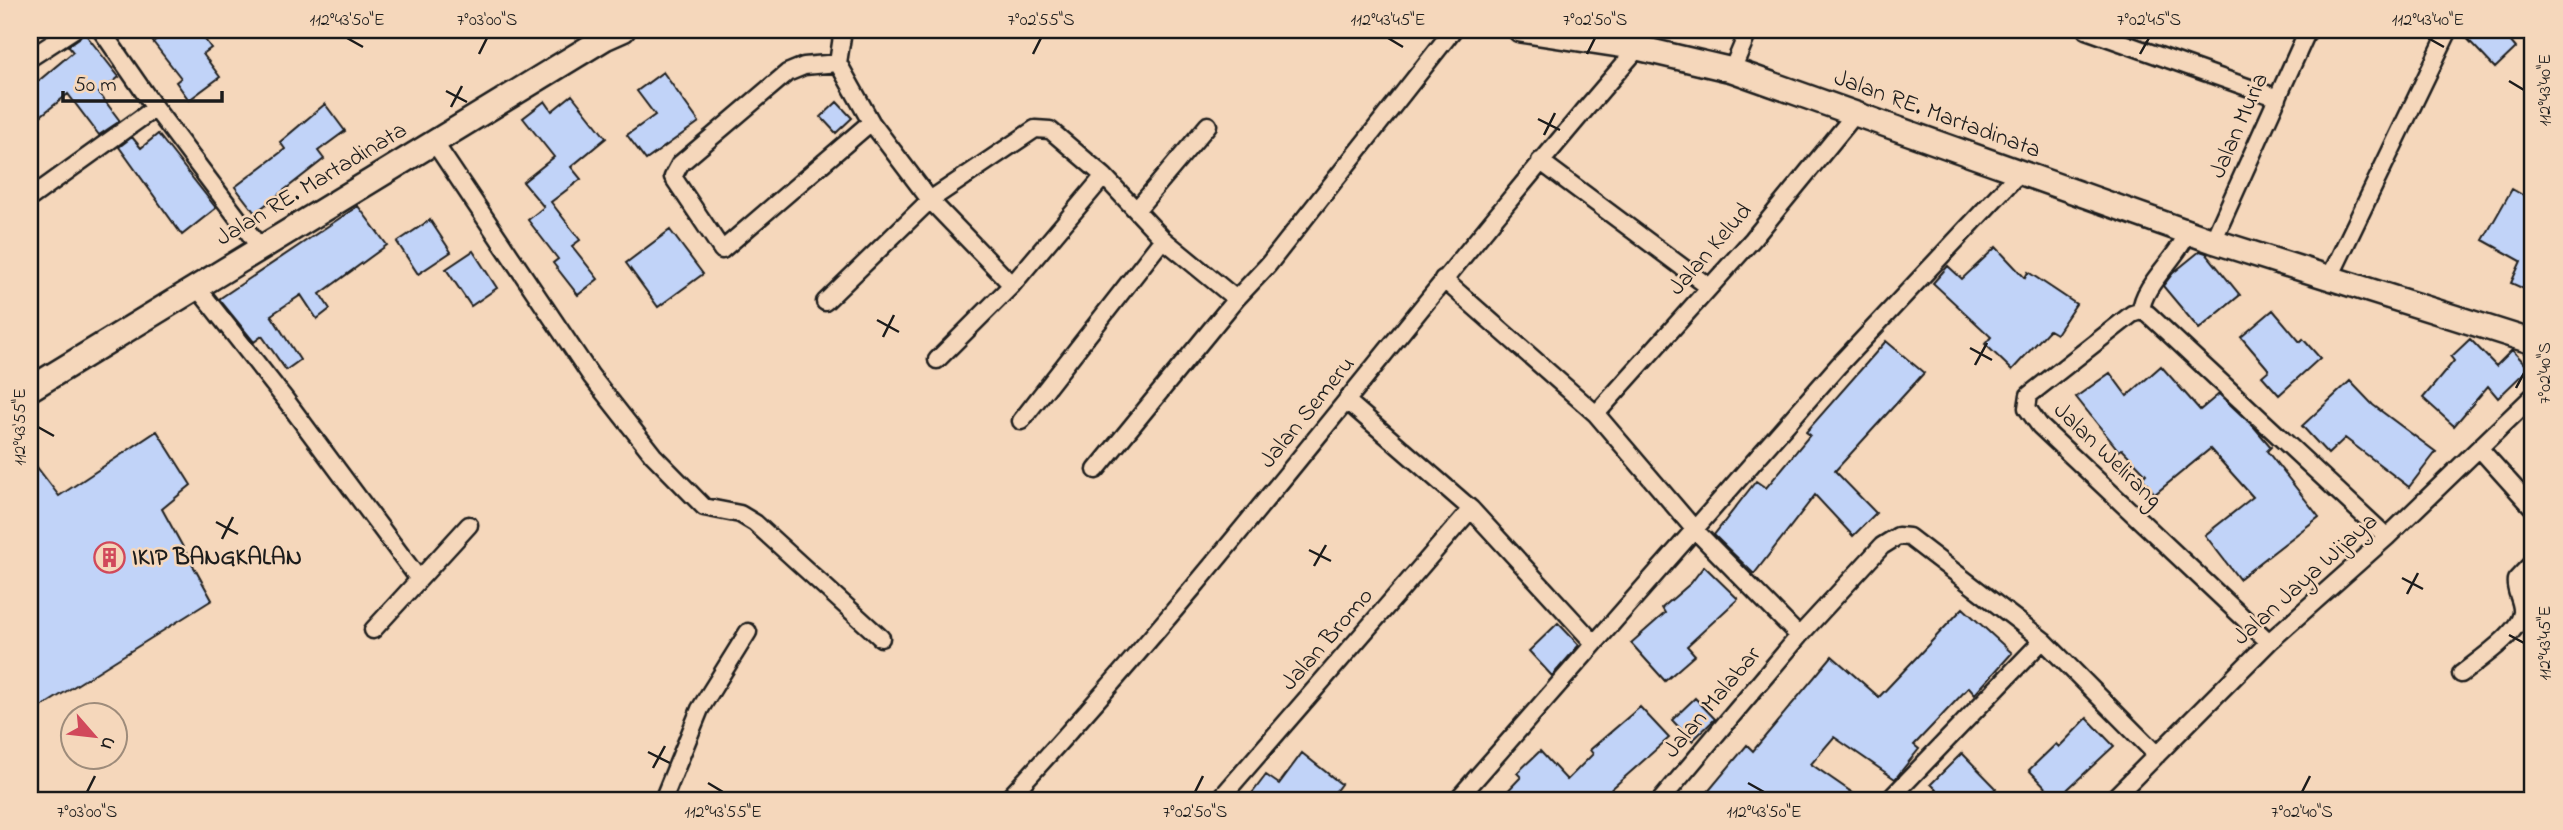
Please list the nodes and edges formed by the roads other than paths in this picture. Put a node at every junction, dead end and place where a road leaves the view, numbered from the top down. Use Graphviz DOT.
graph roads {
  1 [pos="73,30"];
  2 [pos="101,30"];
  3 [pos="623,30"];
  4 [pos="844,30"];
  5 [pos="1453,30"];
  6 [pos="1520,30"];
  7 [pos="1749,30"];
  8 [pos="2086,30"];
  9 [pos="2308,30"];
  10 [pos="2449,30"];
  11 [pos="1638,48"];
  12 [pos="30,58"];
  13 [pos="838,63"];
  14 [pos="1732,70"];
  15 [pos="2277,98"];
  16 [pos="155,108"];
  17 [pos="1856,113"];
  18 [pos="871,122"];
  19 [pos="1208,125"];
  20 [pos="434,142"];
  21 [pos="1540,161"];
  22 [pos="2019,173"];
  23 [pos="1104,176"];
  24 [pos="30,198"];
  25 [pos="930,200"];
  26 [pos="1138,208"];
  27 [pos="2188,232"];
  28 [pos="1163,239"];
  29 [pos="2213,241"];
  30 [pos="261,249"];
  31 [pos="1443,279"];
  32 [pos="2329,279"];
  33 [pos="1012,285"];
  34 [pos="196,286"];
  35 [pos="1709,288"];
  36 [pos="1236,299"];
  37 [pos="825,302"];
  38 [pos="2141,311"];
  39 [pos="2533,342"];
  40 [pos="937,359"];
  41 [pos="30,389"];
  42 [pos="2533,396"];
  43 [pos="1348,402"];
  44 [pos="1595,414"];
  45 [pos="1021,421"];
  46 [pos="2480,449"];
  47 [pos="1096,470"];
  48 [pos="2533,508"];
  49 [pos="1471,509"];
  50 [pos="469,525"];
  51 [pos="1696,530"];
  52 [pos="2387,537"];
  53 [pos="2533,562"];
  54 [pos="418,578"];
  55 [pos="373,630"];
  56 [pos="748,632"];
  57 [pos="1799,636"];
  58 [pos="881,638"];
  59 [pos="2043,640"];
  60 [pos="2269,642"];
  61 [pos="1594,643"];
  62 [pos="2461,674"];
  63 [pos="2157,755"];
  64 [pos="2533,796"];
  65 [pos="663,800"];
  66 [pos="1007,800"];
  67 [pos="1219,800"];
  68 [pos="1457,800"];
  69 [pos="1661,800"];
  70 [pos="1889,800"];
  71 [pos="2112,800"];
  72 [pos="2530,800"];
  1 -- 12 [label="street"];
  2 -- 16 [label="street"];
  3 -- 20 [label="main road, Jalan RE. Martadinata"];
  4 -- 13 [label="street"];
  5 -- 36 [label="street"];
  6 -- 11 [label="main road, Jalan RE. Martadinata"];
  7 -- 14 [label="street"];
  8 -- 15 [label="street"];
  9 -- 15 [label="street, Jalan Muria"];
  10 -- 32 [label="street"];
  11 -- 14 [label="main road, Jalan RE. Martadinata"];
  11 -- 21 [label="street, Jalan Semeru"];
  13 -- 18 [label="street"];
  13 -- 18 [label="street"];
  14 -- 17 [label="main road, Jalan RE. Martadinata"];
  15 -- 29 [label="street, Jalan Muria"];
  16 -- 24 [label="street"];
  16 -- 30 [label="street"];
  17 -- 22 [label="main road, Jalan RE. Martadinata"];
  17 -- 35 [label="street, Jalan Kelud"];
  18 -- 25 [label="street"];
  19 -- 26 [label="street"];
  20 -- 30 [label="main road, Jalan RE. Martadinata"];
  20 -- 58 [label="street"];
  21 -- 31 [label="street, Jalan Semeru"];
  21 -- 35 [label="street"];
  22 -- 27 [label="main road, Jalan RE. Martadinata"];
  22 -- 51 [label="street"];
  23 -- 25 [label="street"];
  23 -- 26 [label="street"];
  23 -- 33 [label="street"];
  25 -- 33 [label="street"];
  25 -- 37 [label="street"];
  26 -- 28 [label="street"];
  27 -- 29 [label="main road, Jalan RE. Martadinata"];
  27 -- 38 [label="street"];
  28 -- 36 [label="street"];
  28 -- 45 [label="street"];
  29 -- 32 [label="main road, Jalan RE. Martadinata"];
  30 -- 34 [label="main road, Jalan RE. Martadinata"];
  31 -- 43 [label="street, Jalan Semeru"];
  31 -- 44 [label="street"];
  32 -- 39 [label="main road, Jalan RE. Martadinata"];
  33 -- 40 [label="street"];
  34 -- 41 [label="main road, Jalan RE. Martadinata"];
  34 -- 54 [label="street"];
  35 -- 44 [label="street, Jalan Kelud"];
  36 -- 47 [label="street"];
  38 -- 52 [label="street"];
  38 -- 60 [label="street, Jalan Welirang"];
  42 -- 46 [label="street, Jalan Jaya Wijaya"];
  43 -- 49 [label="street"];
  43 -- 66 [label="street, Jalan Semeru"];
  44 -- 51 [label="street"];
  46 -- 48 [label="street"];
  46 -- 52 [label="street, Jalan Jaya Wijaya"];
  49 -- 61 [label="street"];
  49 -- 67 [label="street, Jalan Bromo"];
  50 -- 54 [label="street"];
  51 -- 57 [label="street"];
  51 -- 61 [label="street"];
  52 -- 60 [label="street, Jalan Jaya Wijaya"];
  53 -- 62 [label="street"];
  54 -- 55 [label="street"];
  56 -- 65 [label="street"];
  57 -- 59 [label="street, Jalan Malabar"];
  57 -- 69 [label="street, Jalan Malabar"];
  59 -- 63 [label="street"];
  59 -- 70 [label="street"];
  60 -- 63 [label="street, Jalan Jaya Wijaya"];
  61 -- 68 [label="street"];
  63 -- 71 [label="street, Jalan Jaya Wijaya"];
  64 -- 72 [label="street"];
}
